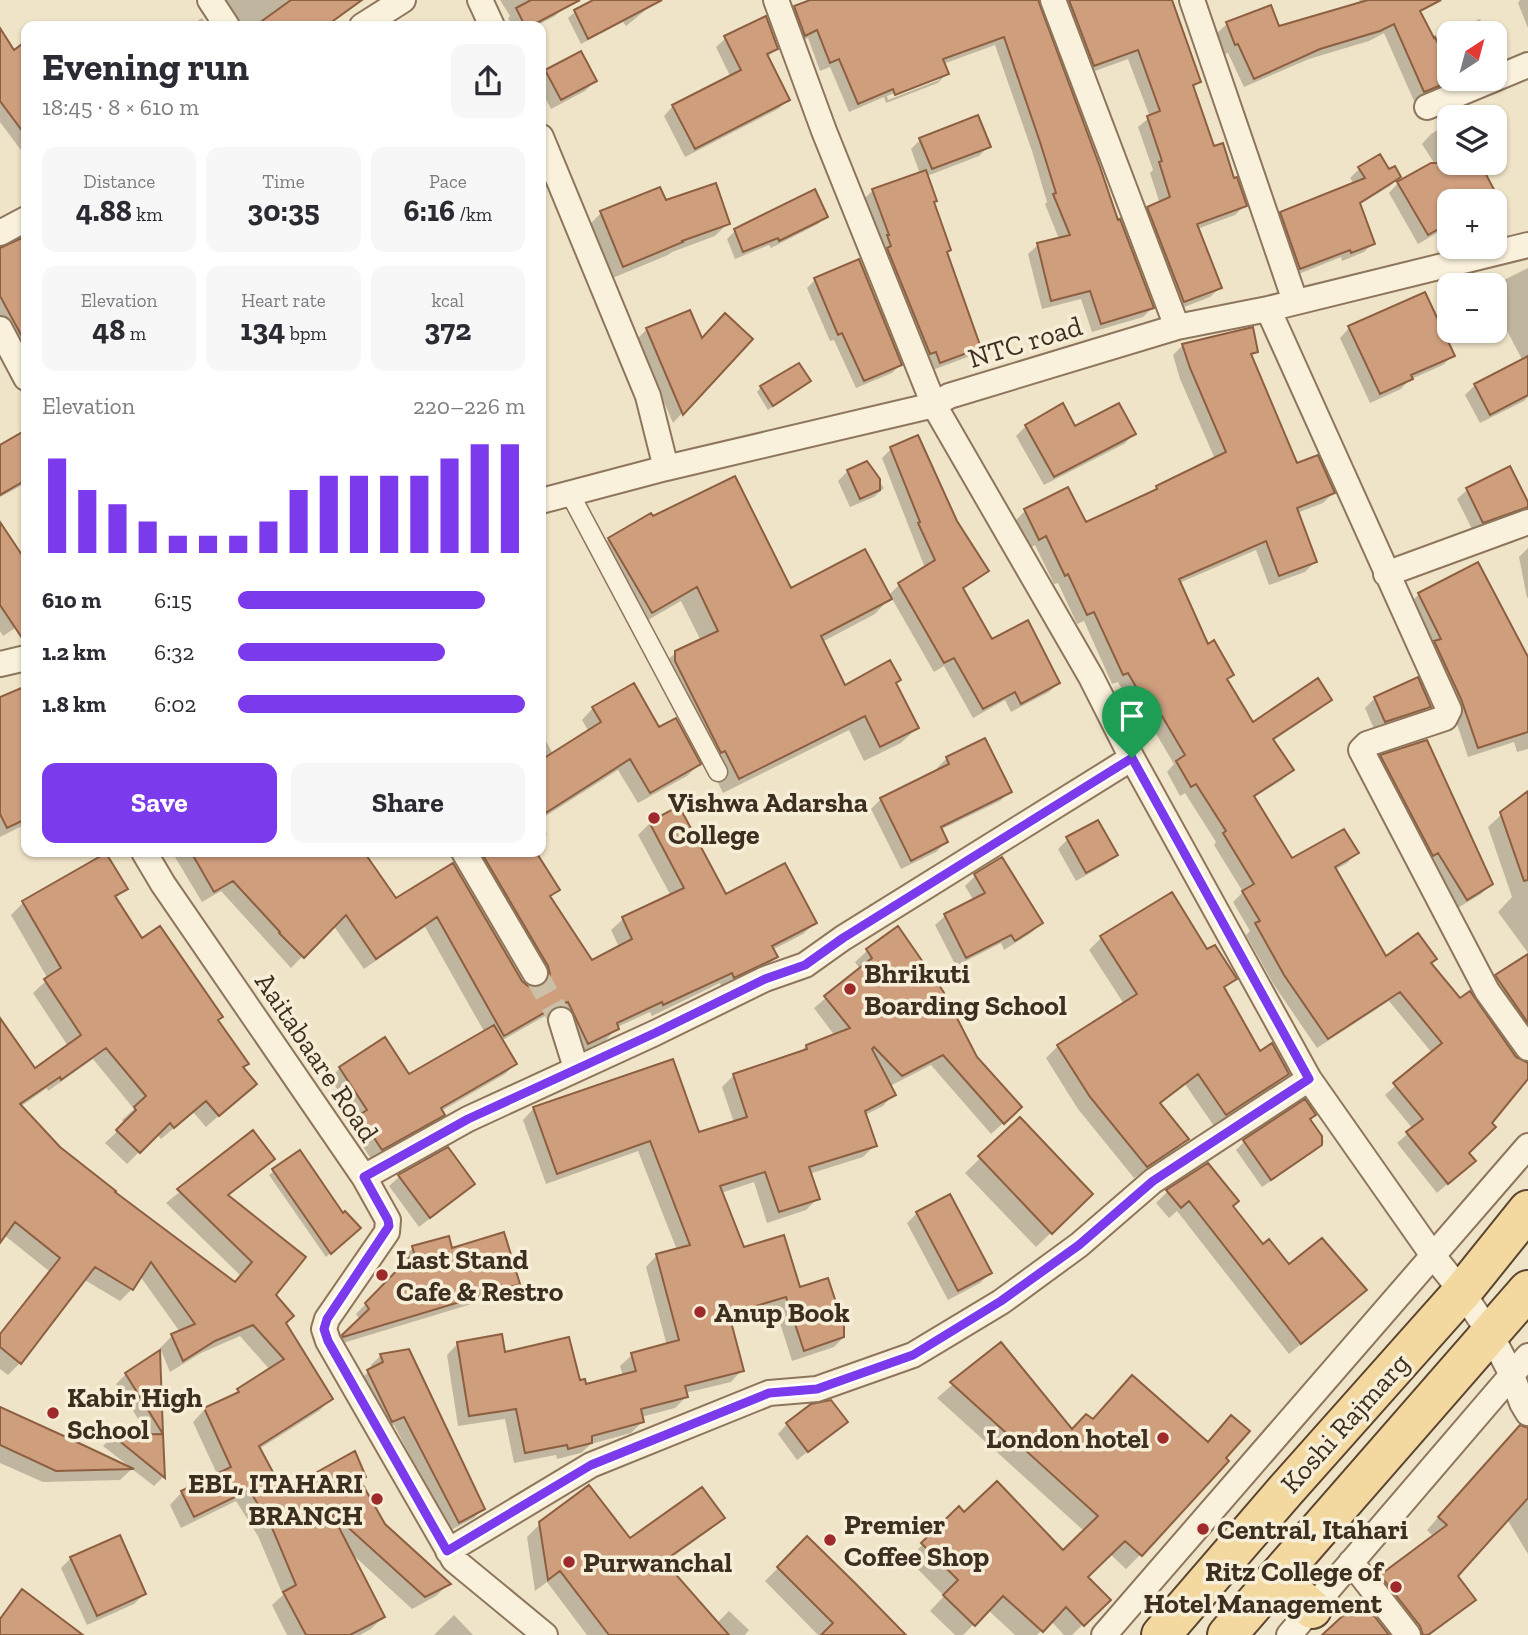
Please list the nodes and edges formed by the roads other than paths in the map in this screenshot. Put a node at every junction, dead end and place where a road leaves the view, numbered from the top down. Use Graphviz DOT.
graph roads {
  1 [pos="210,0"];
  2 [pos="403,0"];
  3 [pos="480,0"];
  4 [pos="776,0"];
  5 [pos="1053,0"];
  6 [pos="1192,0"];
  7 [pos="224,21"];
  8 [pos="370,21"];
  9 [pos="490,21"];
  10 [pos="1528,65"];
  11 [pos="1427,107"];
  12 [pos="546,149"];
  13 [pos="21,222"];
  14 [pos="0,233"];
  15 [pos="1528,245"];
  16 [pos="1295,301"];
  17 [pos="1268,309"];
  18 [pos="1177,327"];
  19 [pos="0,329"];
  20 [pos="20,359"];
  21 [pos="934,405"];
  22 [pos="666,468"];
  23 [pos="569,492"];
  24 [pos="546,499"];
  25 [pos="1528,522"];
  26 [pos="1386,574"];
  27 [pos="1132,758"];
  28 [pos="718,772"];
  29 [pos="147,857"];
  30 [pos="467,857"];
  31 [pos="535,973"];
  32 [pos="561,1020"];
  33 [pos="1528,1048"];
  34 [pos="576,1068"];
  35 [pos="1309,1079"];
  36 [pos="1528,1146"];
  37 [pos="364,1177"];
  38 [pos="1528,1210"];
  39 [pos="1434,1256"];
  40 [pos="1528,1290"];
  41 [pos="1462,1292"];
  42 [pos="1491,1335"];
  43 [pos="1520,1365"];
  44 [pos="1528,1413"];
  45 [pos="447,1551"];
  46 [pos="1351,1562"];
  47 [pos="1277,1578"];
  48 [pos="1300,1622"];
  49 [pos="544,1635"];
  50 [pos="1104,1635"];
  51 [pos="1161,1635"];
  52 [pos="1227,1635"];
  53 [pos="1408,1635"];
  1 -- 7 [label="street"];
  2 -- 8 [label="street"];
  3 -- 9 [label="street"];
  4 -- 21 [label="street"];
  5 -- 18 [label="street"];
  6 -- 16 [label="street"];
  10 -- 11 [label="street"];
  12 -- 22 [label="street"];
  13 -- 14 [label="street"];
  15 -- 16 [label="street, NTC road"];
  16 -- 17 [label="street, NTC road"];
  17 -- 18 [label="street, NTC road"];
  17 -- 26 [label="street"];
  18 -- 21 [label="street, NTC road"];
  19 -- 20 [label="street"];
  21 -- 22 [label="street, NTC road"];
  21 -- 27 [label="street"];
  22 -- 23 [label="street, NTC road"];
  23 -- 24 [label="street, NTC road"];
  23 -- 28 [label="street"];
  25 -- 26 [label="street"];
  26 -- 33 [label="street"];
  27 -- 34 [label="street"];
  27 -- 35 [label="street"];
  29 -- 37 [label="street, Aaitabaare Road"];
  30 -- 31 [label="street"];
  32 -- 34 [label="street"];
  34 -- 37 [label="street"];
  35 -- 39 [label="street"];
  35 -- 45 [label="street"];
  36 -- 39 [label="street"];
  37 -- 45 [label="street, Aaitabaare Road"];
  38 -- 41 [label="main road, Koshi Rajmarg"];
  39 -- 41 [label="street"];
  39 -- 50 [label="street"];
  40 -- 42 [label="main road, Koshi Rajmarg"];
  41 -- 42 [label="street"];
  41 -- 51 [label="main road, Koshi Rajmarg"];
  42 -- 43 [label="street"];
  42 -- 47 [label="main road, Koshi Rajmarg"];
  43 -- 44 [label="street"];
  43 -- 46 [label="street"];
  45 -- 49 [label="street, Aaitabaare Road"];
  46 -- 48 [label="street"];
  46 -- 53 [label="street"];
  47 -- 48 [label="main road"];
  47 -- 52 [label="main road, Koshi Rajmarg"];
}
